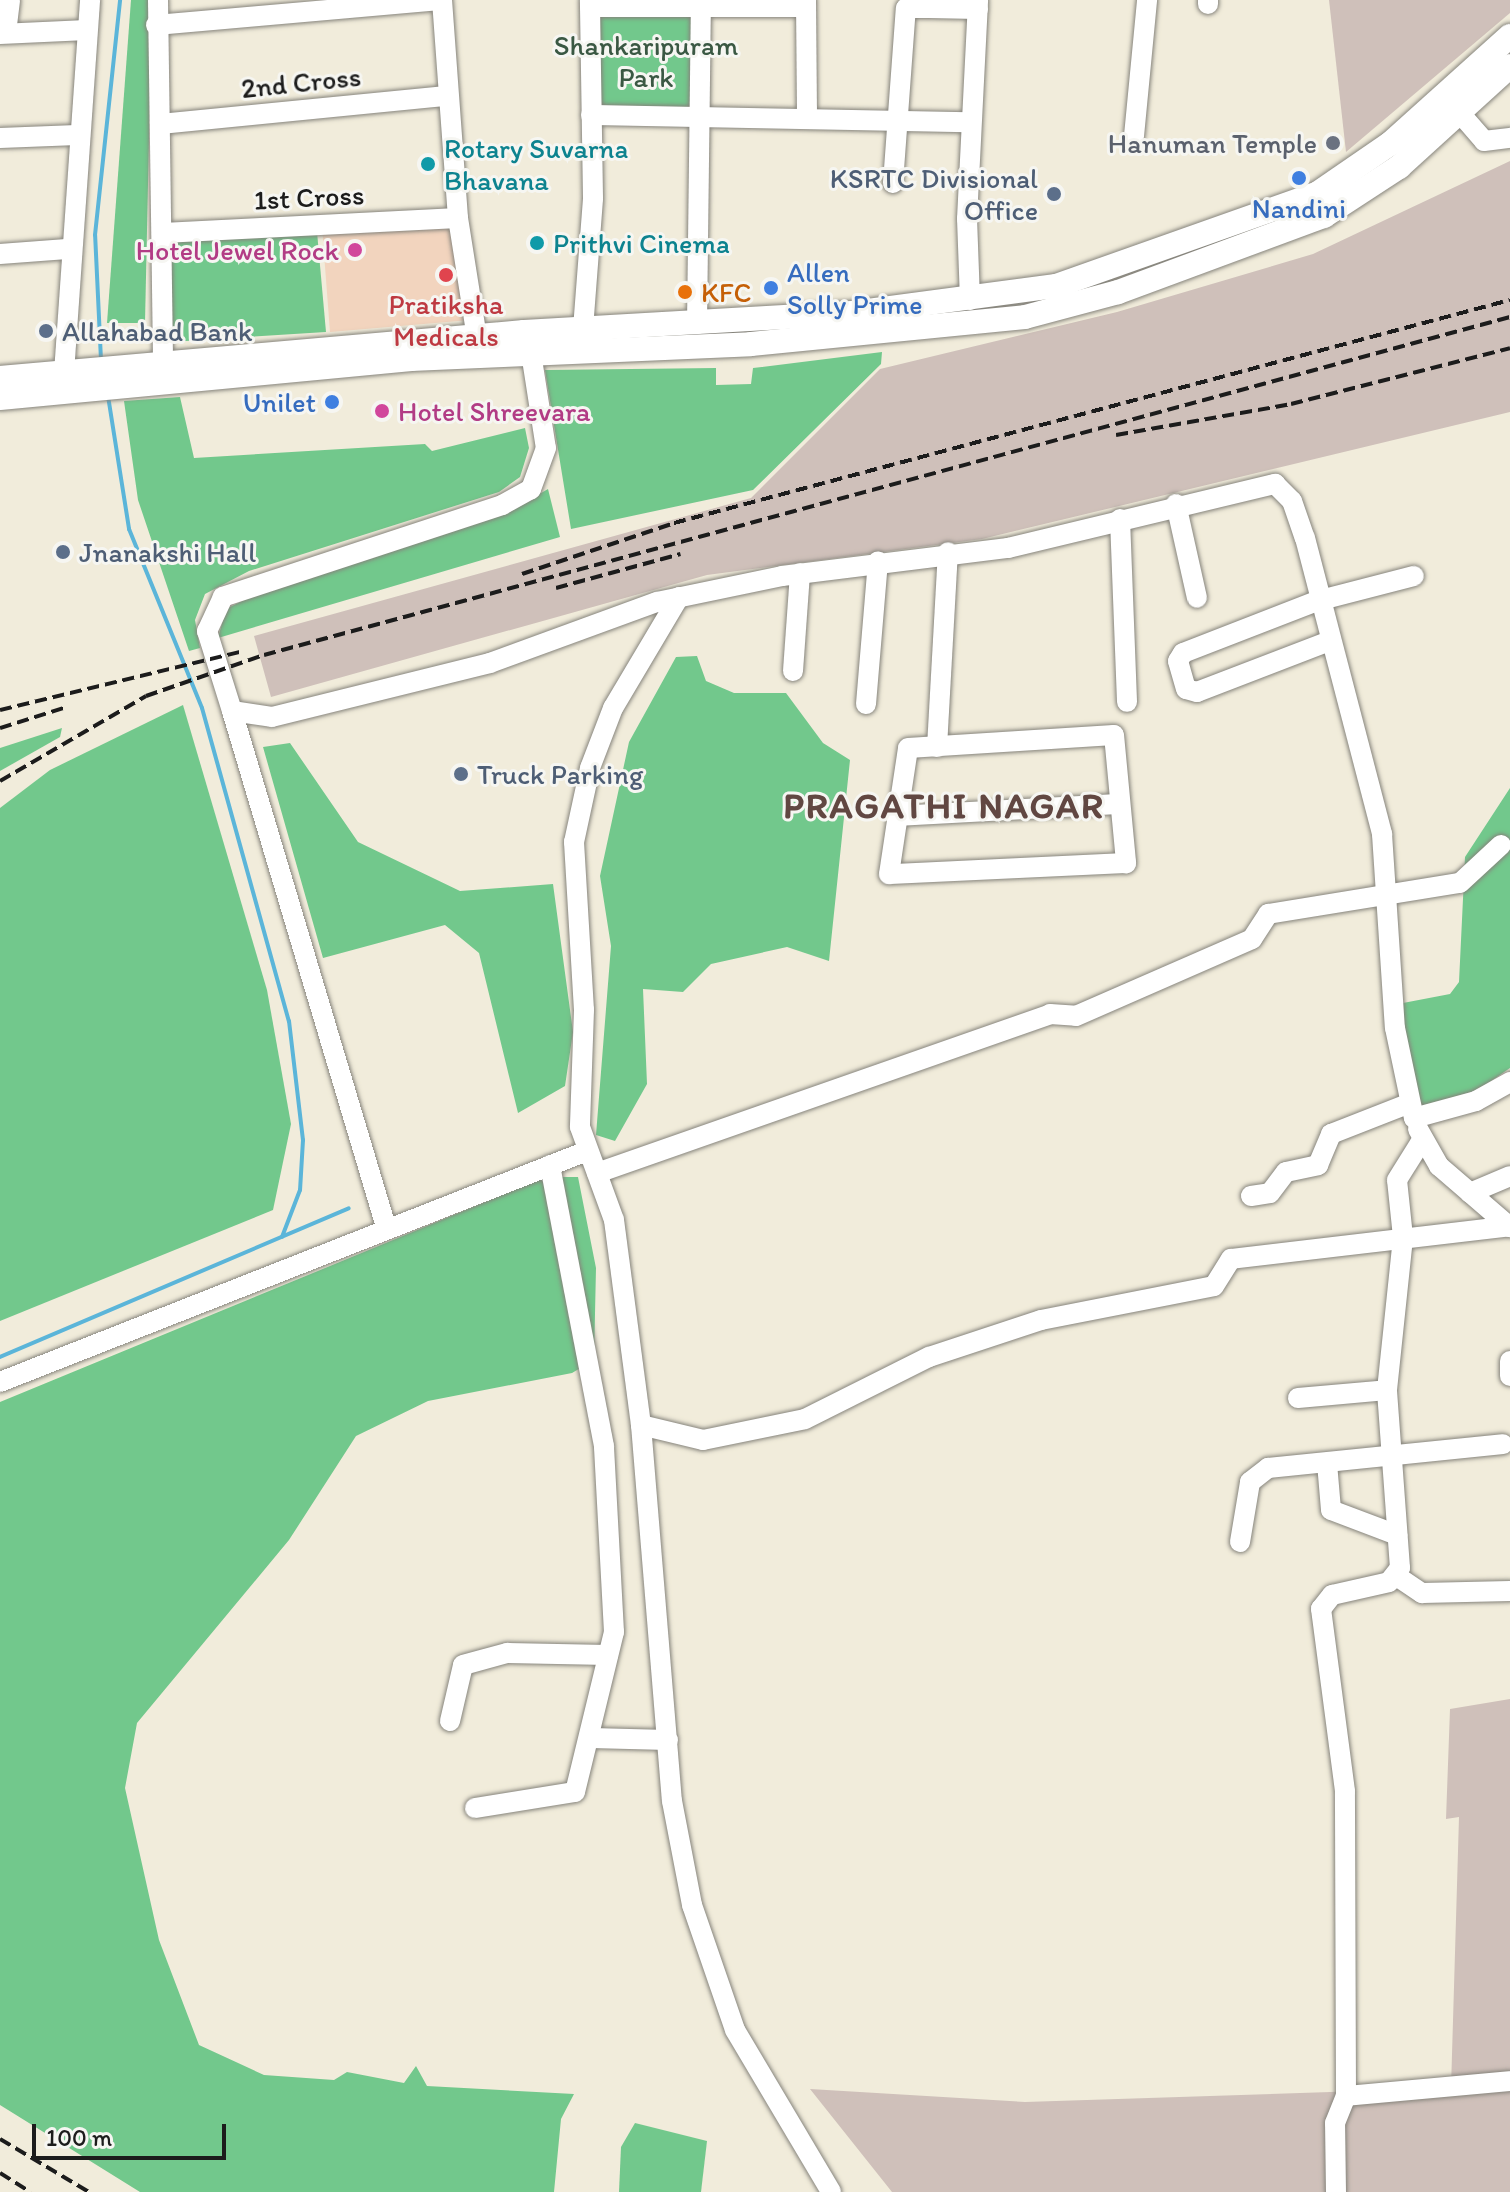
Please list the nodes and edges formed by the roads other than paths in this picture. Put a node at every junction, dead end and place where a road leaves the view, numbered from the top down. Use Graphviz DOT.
graph roads {
  1 [pos="10,0"];
  2 [pos="90,0"];
  3 [pos="158,0"];
  4 [pos="441,0"];
  5 [pos="1147,0"];
  6 [pos="590,3"];
  7 [pos="701,3"];
  8 [pos="806,3"];
  9 [pos="930,4"];
  10 [pos="978,4"];
  11 [pos="272,7"];
  12 [pos="156,25"];
  13 [pos="87,30"];
  14 [pos="3,33"];
  15 [pos="1510,36"];
  16 [pos="1510,66"];
  17 [pos="447,96"];
  18 [pos="1459,112"];
  19 [pos="702,114"];
  20 [pos="807,114"];
  21 [pos="591,115"];
  22 [pos="897,118"];
  23 [pos="971,122"];
  24 [pos="160,124"];
  25 [pos="77,135"];
  26 [pos="1134,136"];
  27 [pos="0,138"];
  28 [pos="1510,138"];
  29 [pos="1392,157"];
  30 [pos="893,183"];
  31 [pos="458,218"];
  32 [pos="163,233"];
  33 [pos="67,249"];
  34 [pos="0,254"];
  35 [pos="1142,271"];
  36 [pos="970,300"];
  37 [pos="583,329"];
  38 [pos="698,335"];
  39 [pos="529,342"];
  40 [pos="479,346"];
  41 [pos="163,363"];
  42 [pos="138,375"];
  43 [pos="0,378"];
  44 [pos="72,381"];
  45 [pos="0,398"];
  46 [pos="1176,504"];
  47 [pos="1120,519"];
  48 [pos="948,552"];
  49 [pos="878,562"];
  50 [pos="800,573"];
  51 [pos="1414,576"];
  52 [pos="679,597"];
  53 [pos="1197,598"];
  54 [pos="1317,601"];
  55 [pos="1327,642"];
  56 [pos="793,671"];
  57 [pos="1127,702"];
  58 [pos="866,704"];
  59 [pos="232,711"];
  60 [pos="937,747"];
  61 [pos="1118,804"];
  62 [pos="896,816"];
  63 [pos="1501,845"];
  64 [pos="1390,893"];
  65 [pos="1510,1082"];
  66 [pos="1412,1110"];
  67 [pos="1422,1140"];
  68 [pos="587,1151"];
  69 [pos="550,1165"];
  70 [pos="597,1173"];
  71 [pos="1510,1176"];
  72 [pos="1470,1193"];
  73 [pos="1251,1196"];
  74 [pos="386,1227"];
  75 [pos="1510,1227"];
  76 [pos="1403,1237"];
  77 [pos="1510,1361"];
  78 [pos="1510,1376"];
  79 [pos="0,1382"];
  80 [pos="1387,1390"];
  81 [pos="1298,1398"];
  82 [pos="641,1425"];
  83 [pos="1503,1444"];
  84 [pos="1390,1454"];
  85 [pos="1327,1463"];
  86 [pos="1397,1535"];
  87 [pos="1240,1542"];
  88 [pos="1398,1577"];
  89 [pos="1510,1591"];
  90 [pos="608,1655"];
  91 [pos="450,1721"];
  92 [pos="591,1738"];
  93 [pos="668,1740"];
  94 [pos="475,1808"];
  95 [pos="1510,2081"];
  96 [pos="1346,2096"];
  97 [pos="831,2192"];
  98 [pos="1336,2192"];
  1 -- 14 [label="street"];
  2 -- 13 [label="street"];
  3 -- 12 [label="street"];
  4 -- 11 [label="street"];
  4 -- 17 [label="street"];
  5 -- 26 [label="street"];
  6 -- 7 [label="street"];
  6 -- 21 [label="street"];
  7 -- 8 [label="street"];
  7 -- 19 [label="street"];
  8 -- 20 [label="street"];
  9 -- 10 [label="street"];
  9 -- 22 [label="street"];
  10 -- 23 [label="street"];
  11 -- 12 [label="street"];
  12 -- 24 [label="street"];
  13 -- 14 [label="street"];
  13 -- 25 [label="street"];
  15 -- 29 [label="main road"];
  16 -- 18 [label="main road"];
  17 -- 24 [label="street, 2nd Cross"];
  17 -- 31 [label="street"];
  18 -- 28 [label="street"];
  18 -- 29 [label="main road"];
  19 -- 20 [label="street"];
  19 -- 21 [label="street"];
  19 -- 38 [label="street"];
  20 -- 22 [label="street"];
  21 -- 37 [label="street"];
  22 -- 23 [label="street"];
  22 -- 30 [label="street"];
  23 -- 36 [label="street"];
  24 -- 32 [label="street"];
  25 -- 27 [label="street"];
  25 -- 33 [label="street"];
  29 -- 35 [label="main road"];
  31 -- 32 [label="street, 1st Cross"];
  31 -- 40 [label="street"];
  32 -- 41 [label="street"];
  33 -- 34 [label="street"];
  33 -- 44 [label="street"];
  35 -- 36 [label="main road"];
  35 -- 38 [label="main road"];
  36 -- 38 [label="main road"];
  37 -- 38 [label="main road"];
  37 -- 39 [label="main road"];
  38 -- 39 [label="main road"];
  39 -- 40 [label="main road"];
  39 -- 59 [label="street"];
  40 -- 41 [label="main road"];
  40 -- 42 [label="main road"];
  41 -- 42 [label="main road"];
  42 -- 44 [label="main road"];
  43 -- 44 [label="main road"];
  44 -- 45 [label="main road"];
  46 -- 47 [label="street"];
  46 -- 53 [label="street"];
  46 -- 54 [label="street"];
  47 -- 48 [label="street"];
  47 -- 57 [label="street"];
  48 -- 49 [label="street"];
  48 -- 60 [label="street"];
  49 -- 50 [label="street"];
  49 -- 58 [label="street"];
  50 -- 52 [label="street"];
  50 -- 56 [label="street"];
  51 -- 54 [label="street"];
  52 -- 59 [label="street"];
  52 -- 68 [label="street"];
  54 -- 55 [label="street"];
  54 -- 55 [label="street"];
  55 -- 64 [label="street"];
  59 -- 74 [label="street"];
  60 -- 61 [label="street"];
  60 -- 62 [label="street"];
  61 -- 62 [label="street"];
  61 -- 62 [label="street"];
  63 -- 64 [label="street"];
  64 -- 66 [label="street"];
  64 -- 70 [label="street"];
  65 -- 66 [label="street"];
  66 -- 67 [label="street"];
  66 -- 73 [label="street"];
  67 -- 72 [label="street"];
  67 -- 76 [label="street"];
  68 -- 69 [label="street"];
  68 -- 70 [label="street"];
  69 -- 74 [label="street"];
  69 -- 90 [label="street"];
  70 -- 82 [label="street"];
  71 -- 72 [label="street"];
  72 -- 75 [label="street"];
  74 -- 79 [label="street"];
  75 -- 76 [label="street"];
  76 -- 80 [label="street"];
  76 -- 82 [label="street"];
  77 -- 78 [label="street"];
  80 -- 81 [label="street"];
  80 -- 84 [label="street"];
  82 -- 93 [label="street"];
  83 -- 84 [label="street"];
  84 -- 85 [label="street"];
  84 -- 86 [label="street"];
  85 -- 86 [label="street"];
  85 -- 87 [label="street"];
  86 -- 88 [label="street"];
  88 -- 89 [label="street"];
  88 -- 96 [label="street"];
  90 -- 91 [label="street"];
  90 -- 92 [label="street"];
  92 -- 93 [label="street"];
  92 -- 94 [label="street"];
  93 -- 97 [label="street"];
  95 -- 96 [label="street"];
  96 -- 98 [label="street"];
}
